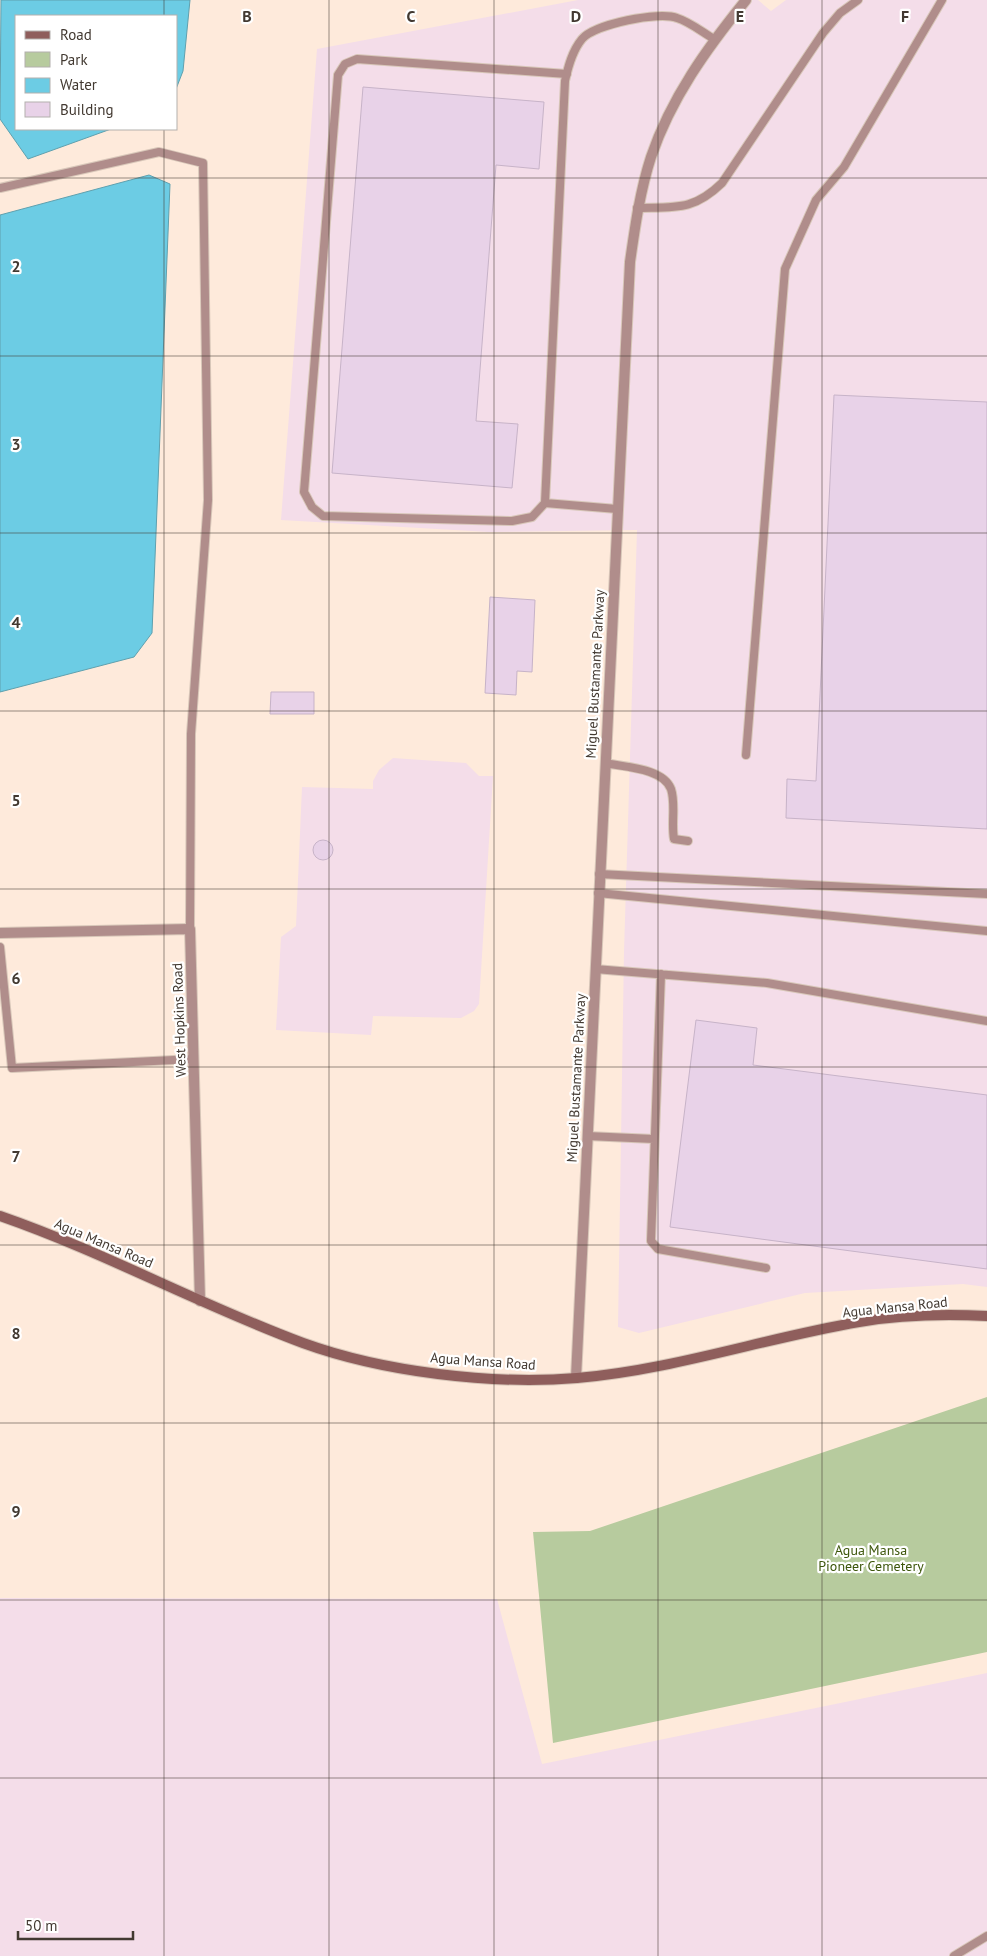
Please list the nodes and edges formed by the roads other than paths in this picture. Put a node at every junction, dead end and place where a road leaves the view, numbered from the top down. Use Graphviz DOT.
graph roads {
  1 [pos="746,0"];
  2 [pos="858,0"];
  3 [pos="942,0"];
  4 [pos="714,38"];
  5 [pos="567,74"];
  6 [pos="0,188"];
  7 [pos="638,208"];
  8 [pos="545,503"];
  9 [pos="617,509"];
  10 [pos="746,755"];
  11 [pos="605,764"];
  12 [pos="688,841"];
  13 [pos="599,874"];
  14 [pos="598,893"];
  15 [pos="987,894"];
  16 [pos="190,928"];
  17 [pos="987,931"];
  18 [pos="0,933"];
  19 [pos="0,947"];
  20 [pos="595,969"];
  21 [pos="660,974"];
  22 [pos="987,1021"];
  23 [pos="194,1059"];
  24 [pos="586,1136"];
  25 [pos="654,1139"];
  26 [pos="0,1216"];
  27 [pos="766,1268"];
  28 [pos="200,1301"];
  29 [pos="987,1316"];
  30 [pos="576,1378"];
  31 [pos="987,1936"];
  32 [pos="954,1956"];
  1 -- 4 [label="street, Miguel Bustamante Parkway"];
  2 -- 7 [label="lane"];
  3 -- 10 [label="lane"];
  4 -- 5 [label="lane"];
  4 -- 7 [label="street, Miguel Bustamante Parkway"];
  5 -- 8 [label="lane"];
  5 -- 8 [label="lane"];
  6 -- 16 [label="lane"];
  7 -- 9 [label="street, Miguel Bustamante Parkway"];
  8 -- 9 [label="lane"];
  9 -- 11 [label="street, Miguel Bustamante Parkway"];
  11 -- 12 [label="lane"];
  11 -- 13 [label="street, Miguel Bustamante Parkway"];
  13 -- 14 [label="street, Miguel Bustamante Parkway"];
  13 -- 15 [label="lane"];
  14 -- 17 [label="lane"];
  14 -- 20 [label="street, Miguel Bustamante Parkway"];
  16 -- 18 [label="street"];
  16 -- 23 [label="street, West Hopkins Road"];
  19 -- 23 [label="lane"];
  20 -- 21 [label="lane"];
  20 -- 24 [label="street, Miguel Bustamante Parkway"];
  21 -- 22 [label="lane"];
  21 -- 25 [label="lane"];
  23 -- 28 [label="street, West Hopkins Road"];
  24 -- 25 [label="lane"];
  24 -- 30 [label="street, Miguel Bustamante Parkway"];
  25 -- 27 [label="lane"];
  26 -- 28 [label="main road, Agua Mansa Road"];
  28 -- 30 [label="main road, Agua Mansa Road"];
  29 -- 30 [label="main road, Agua Mansa Road"];
  31 -- 32 [label="lane"];
}
